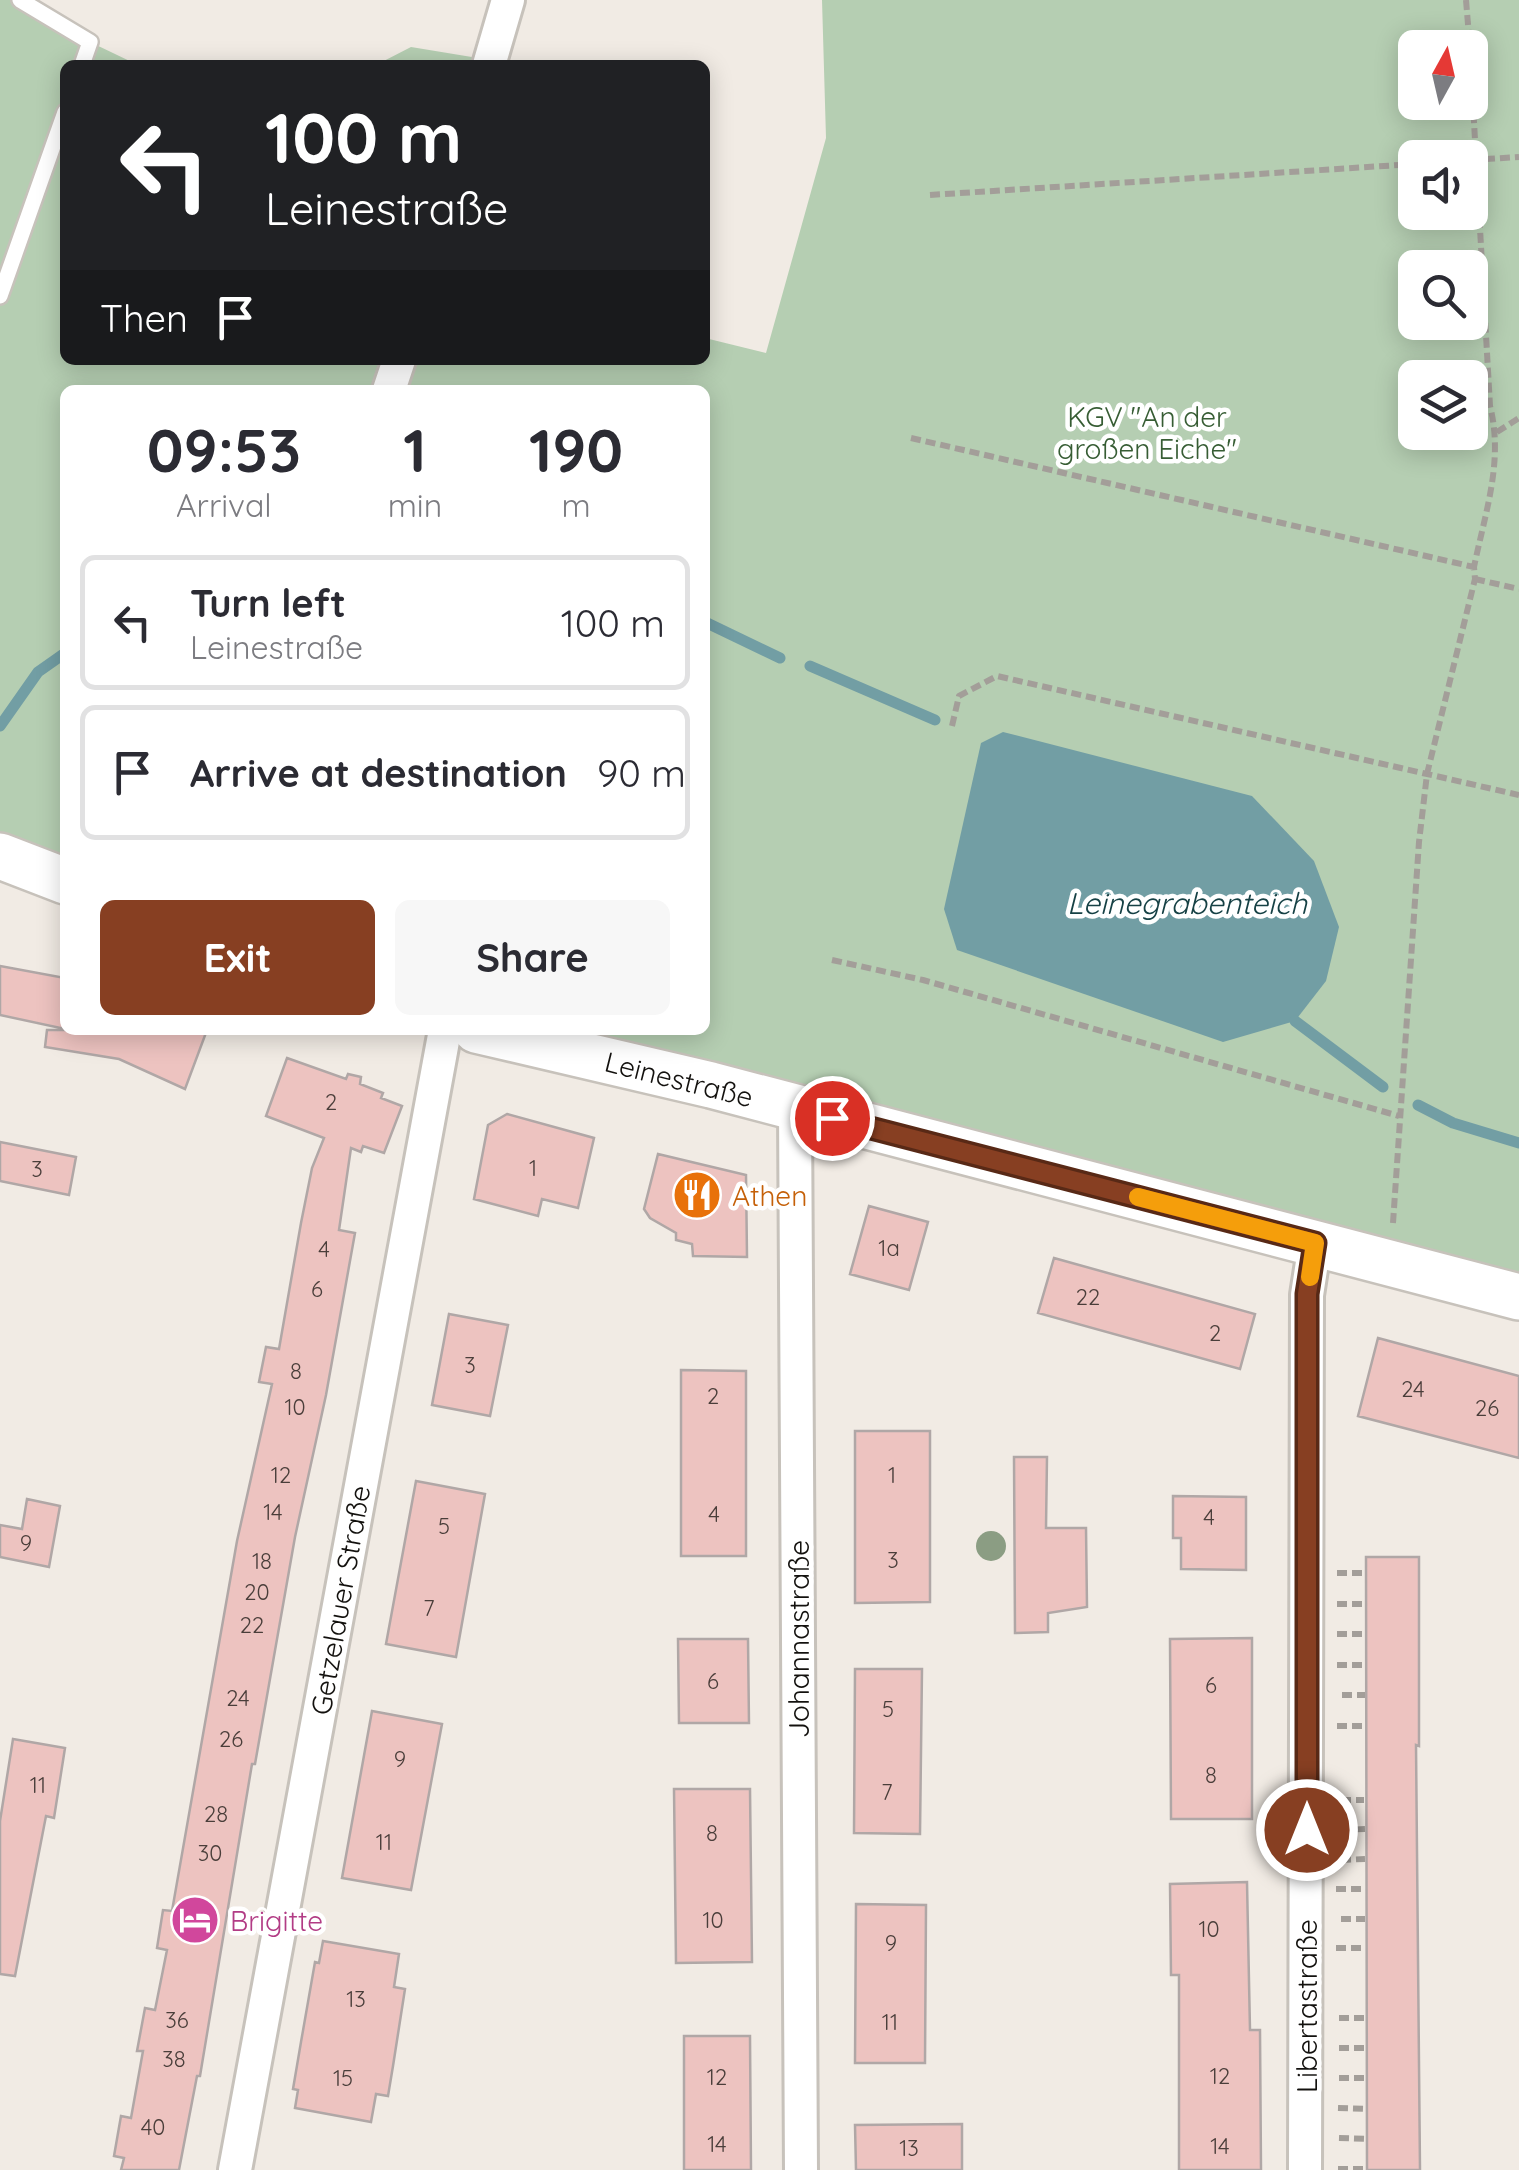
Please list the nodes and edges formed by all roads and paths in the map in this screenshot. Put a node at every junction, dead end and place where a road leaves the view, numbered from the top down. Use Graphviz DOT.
graph roads {
  1 [pos="20,0"];
  2 [pos="508,0"];
  3 [pos="1466,0"];
  4 [pos="1468,30"];
  5 [pos="84,60"];
  6 [pos="490,60"];
  7 [pos="60,126"];
  8 [pos="1519,157"];
  9 [pos="1488,159"];
  10 [pos="1398,165"];
  11 [pos="930,195"];
  12 [pos="1479,230"];
  13 [pos="0,296"];
  14 [pos="1519,417"];
  15 [pos="1496,432"];
  16 [pos="911,438"];
  17 [pos="1474,567"];
  18 [pos="1475,579"];
  19 [pos="1519,589"];
  20 [pos="952,726"];
  21 [pos="1427,774"];
  22 [pos="1519,794"];
  23 [pos="0,856"];
  24 [pos="60,879"];
  25 [pos="832,960"];
  26 [pos="444,1035"];
  27 [pos="497,1035"];
  28 [pos="795,1108"];
  29 [pos="1399,1116"];
  30 [pos="1315,1243"];
  31 [pos="1394,1264"];
  32 [pos="1519,1298"];
  33 [pos="235,2170"];
  34 [pos="801,2170"];
  35 [pos="1305,2170"];
  1 -- 5 [label="lane"];
  2 -- 6 [label="street"];
  3 -- 4 [label="path"];
  7 -- 13 [label="lane"];
  8 -- 9 [label="path"];
  10 -- 11 [label="path"];
  12 -- 15 [label="path"];
  14 -- 15 [label="path"];
  15 -- 17 [label="path"];
  16 -- 17 [label="path"];
  17 -- 18 [label="path"];
  18 -- 19 [label="path"];
  18 -- 21 [label="path"];
  20 -- 21 [label="path"];
  21 -- 22 [label="path"];
  21 -- 29 [label="path"];
  23 -- 24 [label="main road"];
  25 -- 29 [label="path"];
  26 -- 33 [label="street, Getzelauer Straße"];
  27 -- 28 [label="main road, Leinestraße"];
  28 -- 30 [label="main road, Leinestraße"];
  28 -- 34 [label="street, Johannastraße"];
  29 -- 31 [label="path"];
  30 -- 31 [label="main road, Leinestraße"];
  30 -- 35 [label="street, Libertastraße"];
  31 -- 32 [label="main road, Leinestraße"];
}
